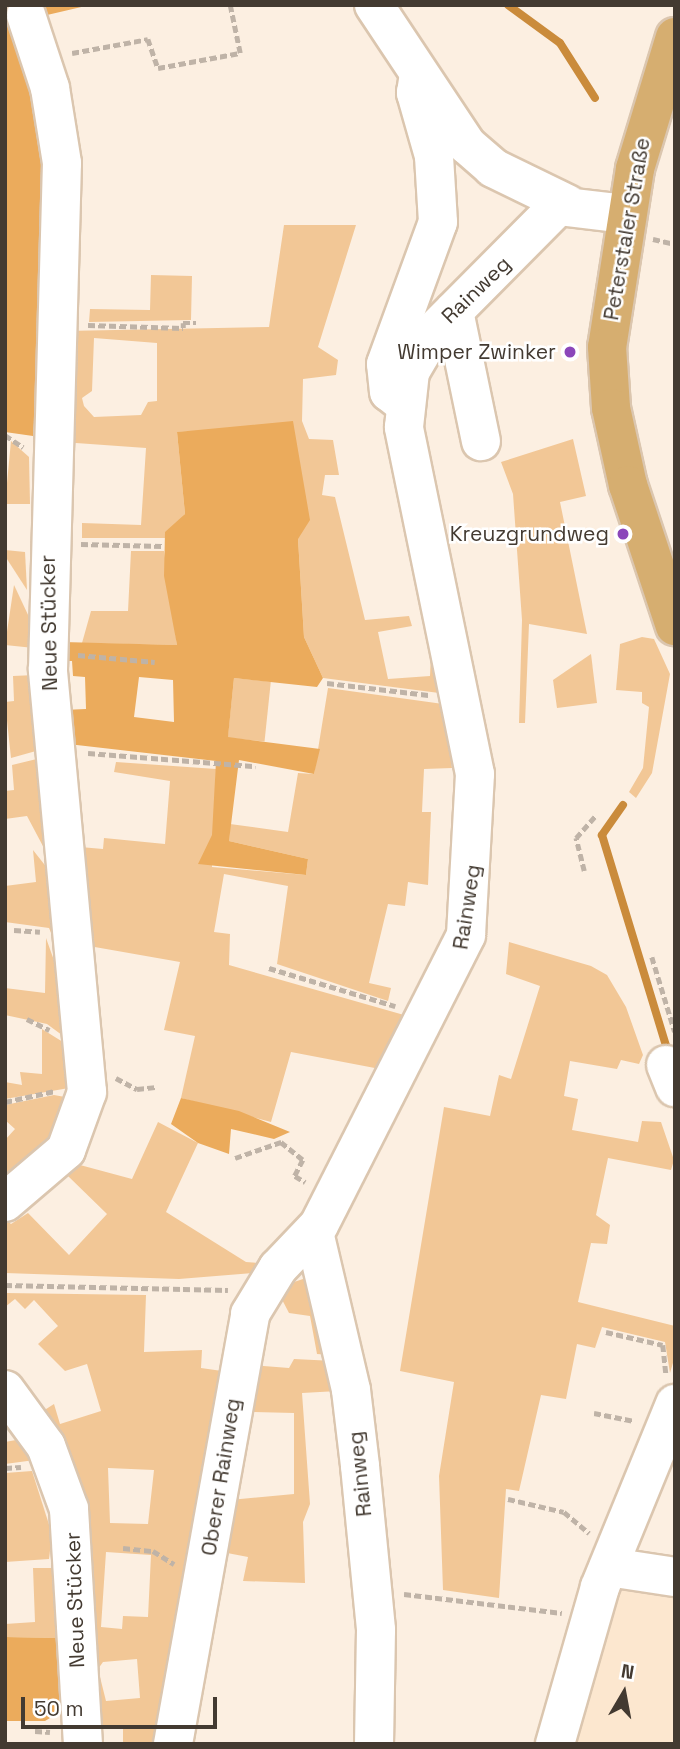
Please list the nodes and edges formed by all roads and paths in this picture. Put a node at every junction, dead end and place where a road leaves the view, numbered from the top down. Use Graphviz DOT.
graph roads {
  1 [pos="230,5"];
  2 [pos="374,5"];
  3 [pos="26,15"];
  4 [pos="675,37"];
  5 [pos="40,58"];
  6 [pos="417,80"];
  7 [pos="567,204"];
  8 [pos="625,215"];
  9 [pos="454,311"];
  10 [pos="196,323"];
  11 [pos="56,324"];
  12 [pos="403,402"];
  13 [pos="481,440"];
  14 [pos="48,544"];
  15 [pos="162,545"];
  16 [pos="675,626"];
  17 [pos="155,662"];
  18 [pos="48,670"];
  19 [pos="327,683"];
  20 [pos="464,709"];
  21 [pos="56,750"];
  22 [pos="255,766"];
  23 [pos="595,816"];
  24 [pos="584,871"];
  25 [pos="652,957"];
  26 [pos="269,968"];
  27 [pos="424,1018"];
  28 [pos="672,1061"];
  29 [pos="87,1064"];
  30 [pos="155,1087"];
  31 [pos="235,1158"];
  32 [pos="308,1184"];
  33 [pos="5,1202"];
  34 [pos="314,1232"];
  35 [pos="5,1285"];
  36 [pos="234,1290"];
  37 [pos="606,1332"];
  38 [pos="5,1390"];
  39 [pos="670,1393"];
  40 [pos="508,1500"];
  41 [pos="613,1558"];
  42 [pos="675,1577"];
  43 [pos="395,1593"];
  44 [pos="576,1615"];
  45 [pos="83,1744"];
  46 [pos="173,1744"];
  47 [pos="374,1744"];
  48 [pos="555,1744"];
  1 -- 5 [label="path"];
  2 -- 6 [label="street"];
  3 -- 5 [label="street, Neue Stücker"];
  4 -- 8 [label="main road, Peterstaler Straße"];
  5 -- 11 [label="street, Neue Stücker"];
  6 -- 7 [label="street"];
  6 -- 12 [label="street"];
  7 -- 8 [label="street"];
  7 -- 9 [label="street, Rainweg"];
  8 -- 16 [label="main road, Peterstaler Straße"];
  9 -- 12 [label="street, Rainweg"];
  9 -- 13 [label="street"];
  10 -- 11 [label="path"];
  11 -- 14 [label="street, Neue Stücker"];
  12 -- 20 [label="street, Rainweg"];
  14 -- 15 [label="path"];
  14 -- 18 [label="street, Neue Stücker"];
  17 -- 18 [label="path"];
  18 -- 21 [label="street, Neue Stücker"];
  19 -- 20 [label="path"];
  20 -- 27 [label="street, Rainweg"];
  21 -- 22 [label="path"];
  21 -- 29 [label="street, Neue Stücker"];
  23 -- 24 [label="path"];
  25 -- 28 [label="path"];
  26 -- 27 [label="path"];
  27 -- 34 [label="street, Rainweg"];
  29 -- 30 [label="path"];
  29 -- 33 [label="street, Neue Stücker"];
  31 -- 32 [label="path"];
  34 -- 46 [label="street, Oberer Rainweg"];
  34 -- 47 [label="street, Rainweg"];
  35 -- 36 [label="path"];
  37 -- 39 [label="path"];
  38 -- 45 [label="street, Neue Stücker"];
  39 -- 41 [label="street"];
  40 -- 41 [label="path"];
  41 -- 42 [label="street"];
  41 -- 48 [label="street"];
  43 -- 44 [label="path"];
}
